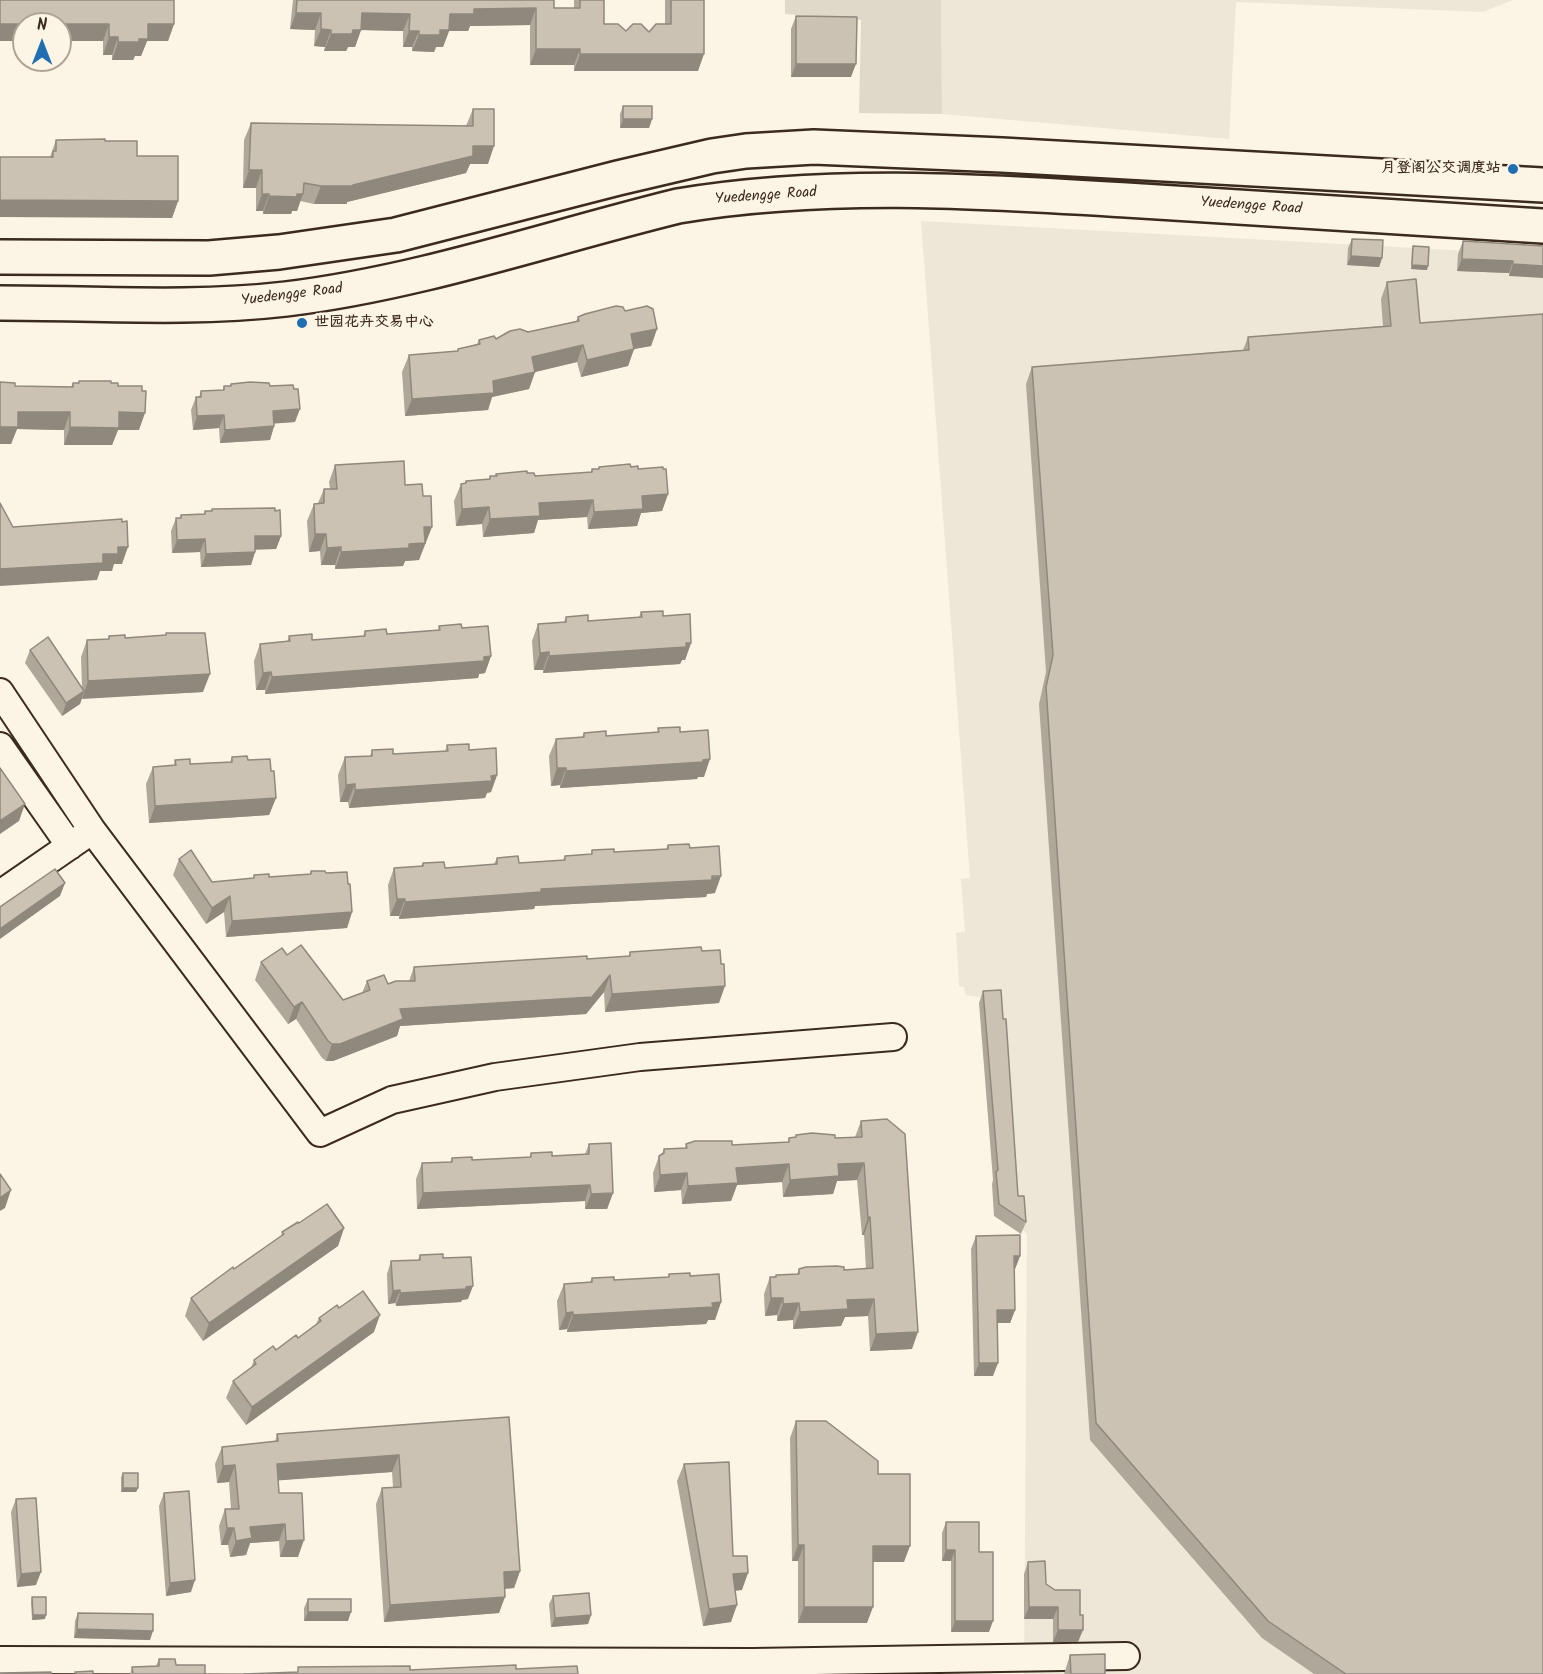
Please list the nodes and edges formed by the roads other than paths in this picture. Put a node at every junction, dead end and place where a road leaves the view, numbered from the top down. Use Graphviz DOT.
graph roads {
  1 [pos="1543,185"];
  2 [pos="1543,226"];
  3 [pos="0,257"];
  4 [pos="0,303"];
  5 [pos="0,692"];
  6 [pos="0,746"];
  7 [pos="92,831"];
  8 [pos="70,846"];
  9 [pos="0,894"];
  10 [pos="893,1037"];
  11 [pos="1126,1656"];
  12 [pos="0,1660"];
  1 -- 3 [label="main road"];
  2 -- 4 [label="main road, Yuedengge Road"];
  5 -- 7 [label="street"];
  6 -- 8 [label="street"];
  7 -- 8 [label="street"];
  7 -- 10 [label="street"];
  8 -- 9 [label="street"];
  11 -- 12 [label="street"];
}
